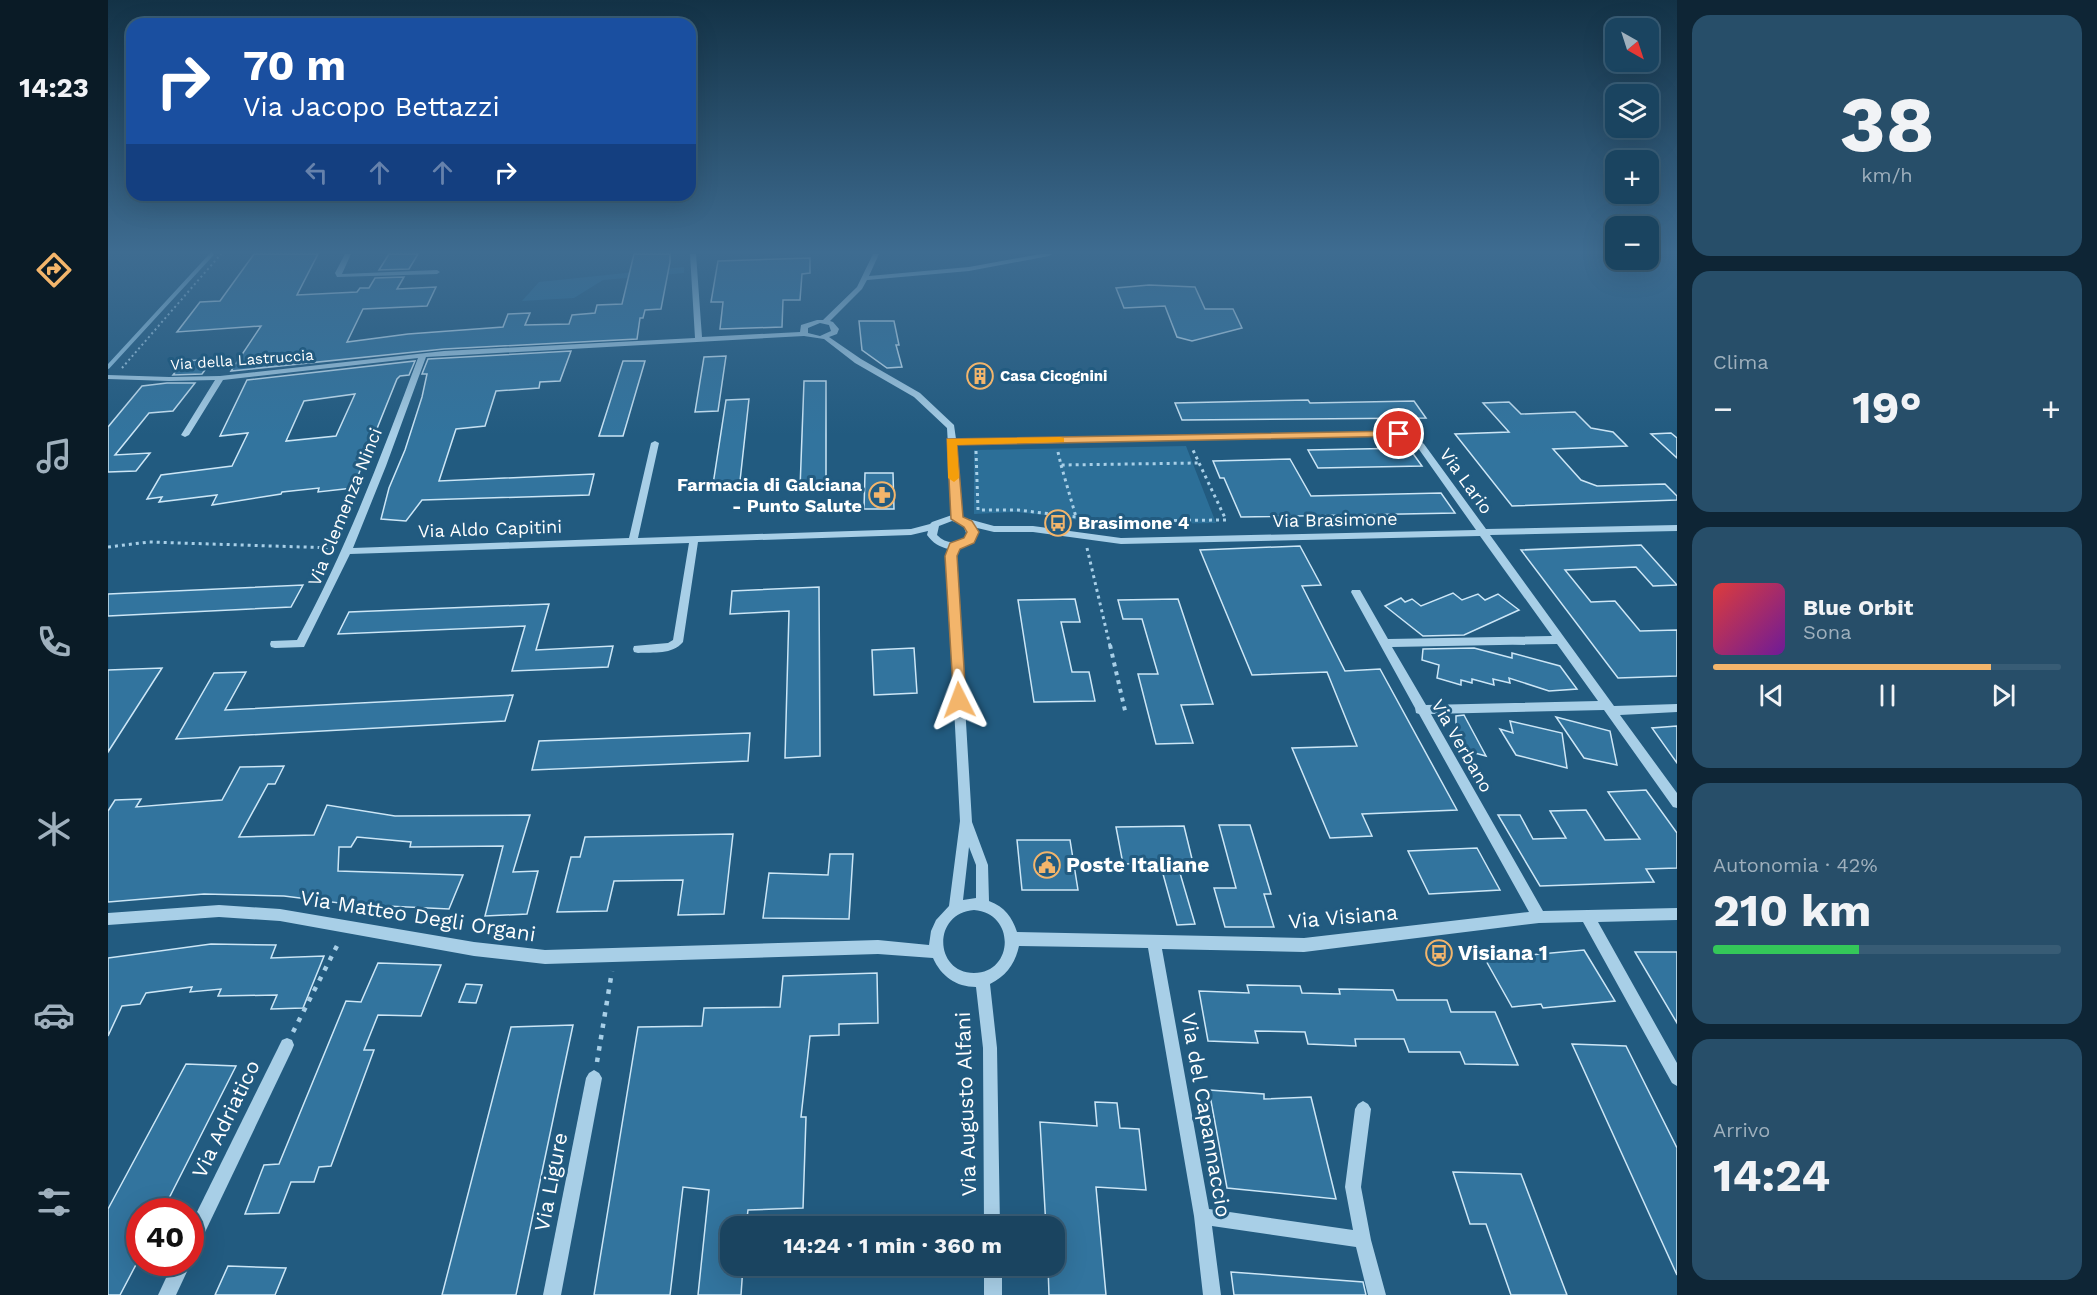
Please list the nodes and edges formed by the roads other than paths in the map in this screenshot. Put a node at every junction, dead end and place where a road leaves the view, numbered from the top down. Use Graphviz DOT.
graph roads {
  1 [pos="697,314"];
  2 [pos="833,314"];
  3 [pos="825,322"];
  4 [pos="804,334"];
  5 [pos="825,337"];
  6 [pos="699,340"];
  7 [pos="423,355"];
  8 [pos="112,377"];
  9 [pos="219,378"];
  10 [pos="185,435"];
  11 [pos="951,442"];
  12 [pos="655,443"];
  13 [pos="952,519"];
  14 [pos="968,524"];
  15 [pos="932,527"];
  16 [pos="1677,528"];
  17 [pos="994,529"];
  18 [pos="911,532"];
  19 [pos="1482,532"];
  20 [pos="972,537"];
  21 [pos="694,539"];
  22 [pos="934,539"];
  23 [pos="633,541"];
  24 [pos="950,549"];
  25 [pos="348,550"];
  26 [pos="1356,592"];
  27 [pos="1559,640"];
  28 [pos="1384,643"];
  29 [pos="275,644"];
  30 [pos="638,649"];
  31 [pos="1609,708"];
  32 [pos="1677,708"];
  33 [pos="1420,710"];
  34 [pos="1677,803"];
  35 [pos="966,821"];
  36 [pos="982,905"];
  37 [pos="955,908"];
  38 [pos="1677,914"];
  39 [pos="1587,916"];
  40 [pos="1539,917"];
  41 [pos="108,919"];
  42 [pos="1012,939"];
  43 [pos="1154,943"];
  44 [pos="938,952"];
  45 [pos="982,979"];
  46 [pos="287,1045"];
  47 [pos="594,1078"];
  48 [pos="1677,1078"];
  49 [pos="1362,1109"];
  50 [pos="204,1216"];
  51 [pos="992,1216"];
  52 [pos="1202,1216"];
  53 [pos="1363,1240"];
  54 [pos="176,1276"];
  55 [pos="993,1276"];
  56 [pos="166,1295"];
  57 [pos="552,1295"];
  58 [pos="993,1295"];
  59 [pos="1212,1295"];
  60 [pos="1377,1295"];
  1 -- 6 [label="street"];
  2 -- 3 [label="street"];
  3 -- 4 [label="street"];
  3 -- 5 [label="street"];
  4 -- 5 [label="street, Via della Lastruccia"];
  4 -- 6 [label="street, Via della Lastruccia"];
  5 -- 11 [label="street"];
  6 -- 7 [label="street, Via della Lastruccia"];
  7 -- 9 [label="street, Via della Lastruccia"];
  7 -- 25 [label="street, Via Clemenza Ninci"];
  8 -- 9 [label="street, Via della Lastruccia"];
  9 -- 10 [label="street"];
  11 -- 13 [label="street"];
  11 -- 19 [label="street, Via Lario"];
  12 -- 23 [label="street"];
  13 -- 14 [label="street"];
  13 -- 15 [label="street"];
  14 -- 17 [label="street, Via Brasimone"];
  14 -- 20 [label="street"];
  15 -- 18 [label="street, Via Aldo Capitini"];
  15 -- 22 [label="street"];
  16 -- 19 [label="street, Via Brasimone"];
  17 -- 19 [label="street, Via Brasimone"];
  17 -- 20 [label="street, Via Brasimone"];
  18 -- 21 [label="street, Via Aldo Capitini"];
  18 -- 22 [label="street, Via Aldo Capitini"];
  19 -- 27 [label="street, Via Lario"];
  20 -- 24 [label="street"];
  21 -- 23 [label="street, Via Aldo Capitini"];
  21 -- 30 [label="street"];
  22 -- 24 [label="street"];
  23 -- 25 [label="street, Via Aldo Capitini"];
  24 -- 35 [label="street"];
  25 -- 29 [label="street, Via Clemenza Ninci"];
  26 -- 28 [label="street, Via Verbano"];
  27 -- 28 [label="street"];
  27 -- 31 [label="street, Via Lario"];
  28 -- 33 [label="street, Via Verbano"];
  31 -- 32 [label="street"];
  31 -- 33 [label="street"];
  31 -- 34 [label="street, Via Lario"];
  33 -- 40 [label="street, Via Verbano"];
  35 -- 36 [label="street"];
  35 -- 37 [label="street"];
  36 -- 37 [label="street"];
  36 -- 42 [label="street"];
  37 -- 44 [label="street"];
  38 -- 39 [label="street, Via Visiana"];
  39 -- 40 [label="street, Via Visiana"];
  39 -- 48 [label="street"];
  40 -- 43 [label="street, Via Visiana"];
  41 -- 44 [label="street, Via Matteo Degli Organi"];
  42 -- 43 [label="street, Via Visiana"];
  42 -- 45 [label="street"];
  43 -- 52 [label="street, Via del Capannaccio"];
  44 -- 45 [label="street"];
  45 -- 51 [label="street, Via Augusto Alfani"];
  46 -- 50 [label="street, Via Adriatico"];
  47 -- 57 [label="street, Via Ligure"];
  49 -- 53 [label="street"];
  52 -- 53 [label="street"];
  52 -- 59 [label="street, Via del Capannaccio"];
  53 -- 60 [label="street"];
  54 -- 56 [label="street"];
  55 -- 58 [label="street"];
}
